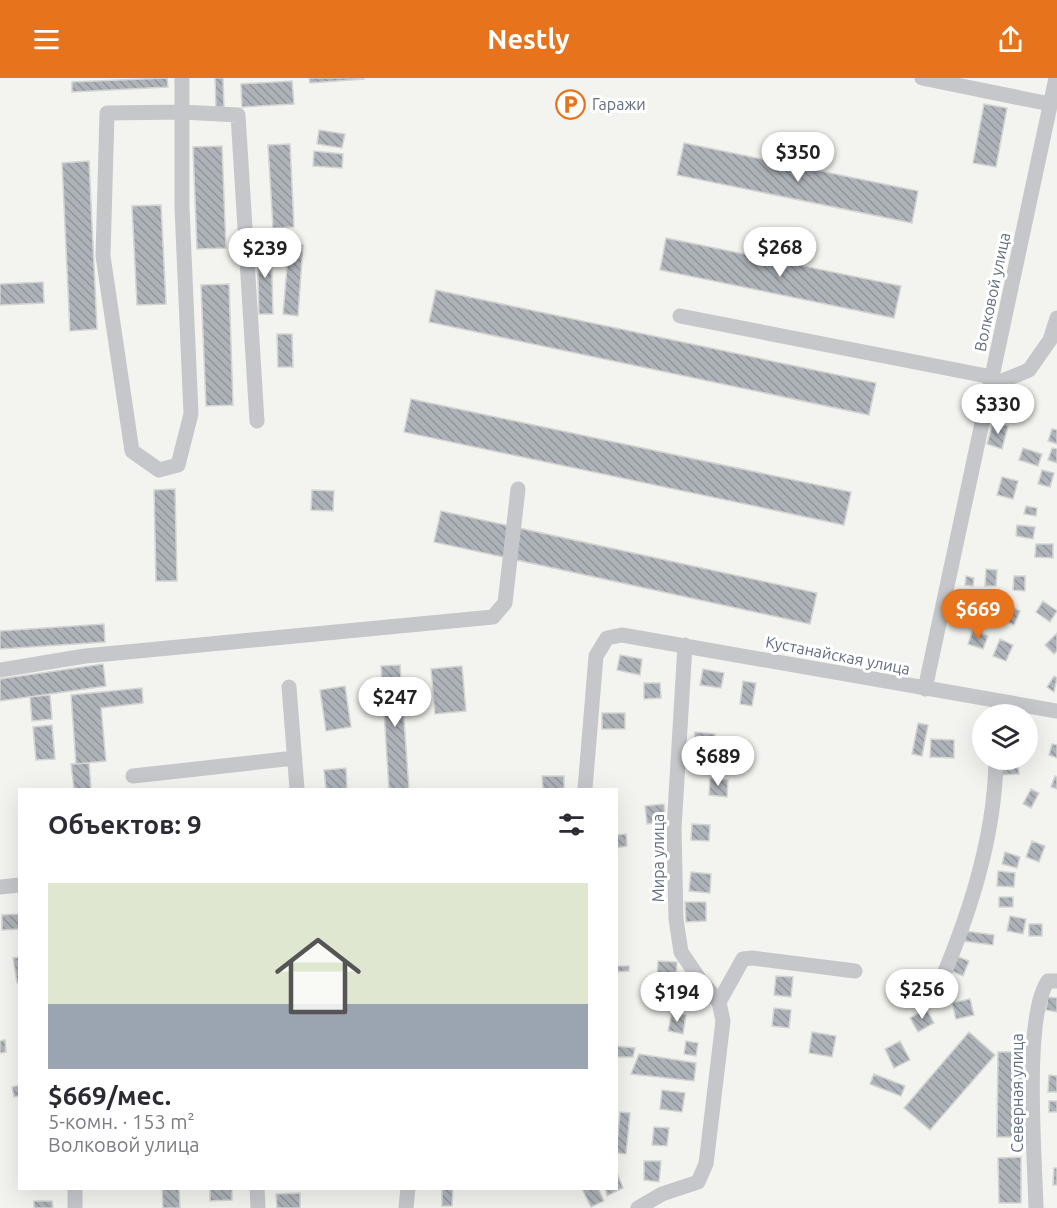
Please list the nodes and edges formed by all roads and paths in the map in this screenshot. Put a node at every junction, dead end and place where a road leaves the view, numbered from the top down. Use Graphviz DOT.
graph roads {
  1 [pos="182,78"];
  2 [pos="922,78"];
  3 [pos="1056,78"];
  4 [pos="182,112"];
  5 [pos="1052,113"];
  6 [pos="680,316"];
  7 [pos="1057,318"];
  8 [pos="991,381"];
  9 [pos="257,421"];
  10 [pos="518,489"];
  11 [pos="685,645"];
  12 [pos="0,670"];
  13 [pos="289,687"];
  14 [pos="925,689"];
  15 [pos="981,704"];
  16 [pos="1038,710"];
  17 [pos="1057,711"];
  18 [pos="295,758"];
  19 [pos="996,770"];
  20 [pos="133,776"];
  21 [pos="297,788"];
  22 [pos="585,788"];
  23 [pos="18,885"];
  24 [pos="0,887"];
  25 [pos="855,971"];
  26 [pos="1053,981"];
  27 [pos="935,995"];
  28 [pos="719,1002"];
  29 [pos="75,1190"];
  30 [pos="257,1190"];
  31 [pos="408,1190"];
  32 [pos="75,1208"];
  33 [pos="258,1208"];
  34 [pos="406,1208"];
  35 [pos="638,1208"];
  36 [pos="1036,1208"];
  1 -- 4 [label="street"];
  2 -- 5 [label="street"];
  3 -- 5 [label="street, Волковой улица"];
  4 -- 4 [label="street"];
  4 -- 9 [label="street"];
  5 -- 8 [label="street, Волковой улица"];
  6 -- 8 [label="street"];
  7 -- 8 [label="street"];
  8 -- 14 [label="street, Волковой улица"];
  10 -- 12 [label="street"];
  11 -- 14 [label="street, Кустанайская улица"];
  11 -- 22 [label="street, Кустанайская улица"];
  11 -- 28 [label="street, Мира улица"];
  13 -- 18 [label="street"];
  14 -- 15 [label="street, Кустанайская улица"];
  16 -- 17 [label="street, Кустанайская улица"];
  18 -- 20 [label="street"];
  18 -- 21 [label="street"];
  19 -- 27 [label="street"];
  23 -- 24 [label="street"];
  25 -- 28 [label="street"];
  26 -- 36 [label="street, Северная улица"];
  28 -- 35 [label="street, Мира улица"];
  29 -- 32 [label="street"];
  30 -- 33 [label="street"];
  31 -- 34 [label="street"];
}
